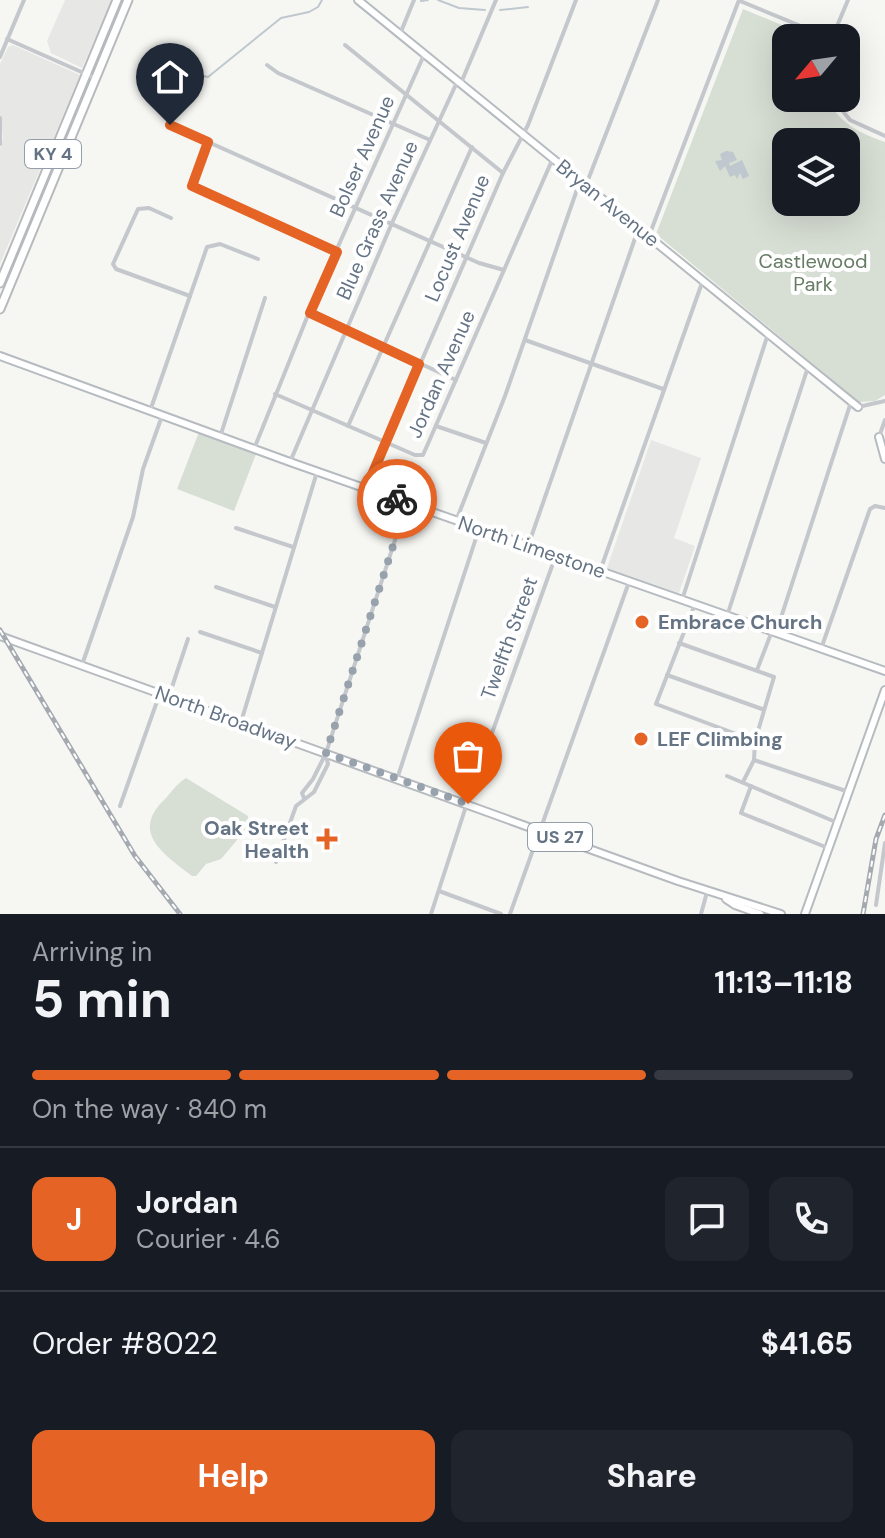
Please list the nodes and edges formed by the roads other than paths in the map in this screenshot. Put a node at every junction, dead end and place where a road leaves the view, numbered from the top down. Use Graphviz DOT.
graph roads {
  1 [pos="24,0"];
  2 [pos="117,0"];
  3 [pos="128,0"];
  4 [pos="358,0"];
  5 [pos="414,0"];
  6 [pos="496,0"];
  7 [pos="576,0"];
  8 [pos="658,0"];
  9 [pos="739,0"];
  10 [pos="848,0"];
  11 [pos="797,24"];
  12 [pos="837,24"];
  13 [pos="400,34"];
  14 [pos="7,39"];
  15 [pos="345,45"];
  16 [pos="425,54"];
  17 [pos="0,57"];
  18 [pos="267,65"];
  19 [pos="87,74"];
  20 [pos="95,78"];
  21 [pos="459,82"];
  22 [pos="406,94"];
  23 [pos="843,112"];
  24 [pos="0,118"];
  25 [pos="439,120"];
  26 [pos="394,124"];
  27 [pos="170,125"];
  28 [pos="523,134"];
  29 [pos="885,136"];
  30 [pos="430,140"];
  31 [pos="208,142"];
  32 [pos="0,144"];
  33 [pos="472,147"];
  34 [pos="553,158"];
  35 [pos="503,173"];
  36 [pos="583,183"];
  37 [pos="357,209"];
  38 [pos="171,218"];
  39 [pos="392,223"];
  40 [pos="639,227"];
  41 [pos="649,236"];
  42 [pos="430,240"];
  43 [pos="337,252"];
  44 [pos="467,257"];
  45 [pos="258,259"];
  46 [pos="504,270"];
  47 [pos="703,280"];
  48 [pos="0,283"];
  49 [pos="190,296"];
  50 [pos="265,298"];
  51 [pos="0,309"];
  52 [pos="310,313"];
  53 [pos="346,329"];
  54 [pos="768,334"];
  55 [pos="525,340"];
  56 [pos="383,346"];
  57 [pos="0,356"];
  58 [pos="592,363"];
  59 [pos="419,364"];
  60 [pos="808,367"];
  61 [pos="456,380"];
  62 [pos="663,389"];
  63 [pos="275,394"];
  64 [pos="885,401"];
  65 [pos="854,404"];
  66 [pos="312,410"];
  67 [pos="150,411"];
  68 [pos="162,416"];
  69 [pos="885,420"];
  70 [pos="348,426"];
  71 [pos="436,426"];
  72 [pos="220,437"];
  73 [pos="879,437"];
  74 [pos="385,442"];
  75 [pos="486,443"];
  76 [pos="254,449"];
  77 [pos="885,459"];
  78 [pos="290,462"];
  79 [pos="317,472"];
  80 [pos="366,489"];
  81 [pos="407,503"];
  82 [pos="885,508"];
  83 [pos="456,521"];
  84 [pos="236,528"];
  85 [pos="479,529"];
  86 [pos="528,546"];
  87 [pos="293,547"];
  88 [pos="556,555"];
  89 [pos="600,571"];
  90 [pos="629,582"];
  91 [pos="216,587"];
  92 [pos="682,600"];
  93 [pos="695,604"];
  94 [pos="275,607"];
  95 [pos="727,616"];
  96 [pos="200,632"];
  97 [pos="774,632"];
  98 [pos="0,636"];
  99 [pos="188,639"];
  100 [pos="679,643"];
  101 [pos="821,649"];
  102 [pos="262,653"];
  103 [pos="82,665"];
  104 [pos="757,671"];
  105 [pos="885,671"];
  106 [pos="667,675"];
  107 [pos="885,690"];
  108 [pos="160,693"];
  109 [pos="169,696"];
  110 [pos="763,709"];
  111 [pos="241,722"];
  112 [pos="755,741"];
  113 [pos="326,753"];
  114 [pos="754,760"];
  115 [pos="727,776"];
  116 [pos="397,779"];
  117 [pos="743,782"];
  118 [pos="751,786"];
  119 [pos="849,792"];
  120 [pos="468,804"];
  121 [pos="120,806"];
  122 [pos="838,823"];
  123 [pos="539,830"];
  124 [pos="885,843"];
  125 [pos="830,849"];
  126 [pos="276,862"];
  127 [pos="883,872"];
  128 [pos="439,891"];
  129 [pos="707,892"];
  130 [pos="723,896"];
  131 [pos="876,905"];
  132 [pos="431,914"];
  133 [pos="501,914"];
  134 [pos="510,914"];
  135 [pos="701,914"];
  136 [pos="760,914"];
  137 [pos="781,914"];
  138 [pos="805,914"];
  1 -- 14 [label="street"];
  2 -- 19 [label="highway, KY 4"];
  3 -- 20 [label="highway, KY 4"];
  4 -- 13 [label="street, Bryan Avenue"];
  5 -- 13 [label="street"];
  6 -- 21 [label="street, Blue Grass Avenue"];
  7 -- 28 [label="street, Locust Avenue"];
  8 -- 36 [label="street"];
  9 -- 11 [label="street"];
  9 -- 41 [label="street"];
  10 -- 12 [label="street"];
  13 -- 16 [label="street, Bryan Avenue"];
  14 -- 17 [label="street"];
  14 -- 19 [label="street"];
  15 -- 22 [label="street"];
  16 -- 21 [label="street, Bryan Avenue"];
  16 -- 22 [label="street, Bolser Avenue"];
  18 -- 26 [label="street"];
  19 -- 20 [label="street"];
  19 -- 48 [label="highway, KY 4"];
  20 -- 51 [label="highway, KY 4"];
  21 -- 25 [label="street, Blue Grass Avenue"];
  21 -- 28 [label="street, Bryan Avenue"];
  22 -- 25 [label="street"];
  22 -- 26 [label="street, Bolser Avenue"];
  23 -- 29 [label="street"];
  24 -- 32 [label="street"];
  25 -- 30 [label="street, Blue Grass Avenue"];
  25 -- 33 [label="street"];
  26 -- 30 [label="street"];
  26 -- 37 [label="street, Bolser Avenue"];
  27 -- 31 [label="street"];
  28 -- 34 [label="street, Bryan Avenue"];
  28 -- 35 [label="street, Locust Avenue"];
  30 -- 39 [label="street, Blue Grass Avenue"];
  31 -- 37 [label="street"];
  31 -- 43 [label="street"];
  33 -- 35 [label="street"];
  33 -- 42 [label="street"];
  34 -- 36 [label="street, Bryan Avenue"];
  34 -- 46 [label="street, Jordan Avenue"];
  35 -- 44 [label="street, Locust Avenue"];
  36 -- 40 [label="street, Bryan Avenue"];
  36 -- 55 [label="street"];
  37 -- 39 [label="street"];
  37 -- 43 [label="street, Bolser Avenue"];
  38 -- 49 [label="street"];
  39 -- 42 [label="street"];
  39 -- 53 [label="street, Blue Grass Avenue"];
  40 -- 41 [label="street, Bryan Avenue"];
  40 -- 58 [label="street"];
  41 -- 47 [label="street, Bryan Avenue"];
  42 -- 44 [label="street"];
  42 -- 56 [label="street"];
  43 -- 52 [label="street, Bolser Avenue"];
  44 -- 46 [label="street"];
  44 -- 59 [label="street, Locust Avenue"];
  45 -- 49 [label="street"];
  46 -- 61 [label="street, Jordan Avenue"];
  47 -- 54 [label="street, Bryan Avenue"];
  47 -- 62 [label="street"];
  49 -- 67 [label="street"];
  50 -- 72 [label="street"];
  52 -- 53 [label="street"];
  52 -- 63 [label="street, Bolser Avenue"];
  53 -- 56 [label="street"];
  53 -- 66 [label="street, Blue Grass Avenue"];
  54 -- 60 [label="street, Bryan Avenue"];
  54 -- 92 [label="street"];
  55 -- 58 [label="street"];
  55 -- 75 [label="street"];
  56 -- 59 [label="street"];
  56 -- 70 [label="street"];
  57 -- 67 [label="street, North Limestone"];
  58 -- 62 [label="street"];
  58 -- 86 [label="street"];
  59 -- 61 [label="street"];
  59 -- 74 [label="street, Locust Avenue"];
  60 -- 65 [label="street, Bryan Avenue"];
  60 -- 95 [label="street"];
  61 -- 71 [label="street, Jordan Avenue"];
  62 -- 89 [label="street"];
  63 -- 66 [label="street, Jordan Avenue"];
  63 -- 76 [label="street, Bolser Avenue"];
  64 -- 65 [label="street"];
  65 -- 97 [label="street"];
  66 -- 70 [label="street, Jordan Avenue"];
  66 -- 78 [label="street, Blue Grass Avenue"];
  67 -- 68 [label="street, North Limestone"];
  68 -- 72 [label="street, North Limestone"];
  68 -- 103 [label="street"];
  69 -- 73 [label="street"];
  70 -- 74 [label="street, Jordan Avenue"];
  71 -- 74 [label="street, Jordan Avenue"];
  71 -- 75 [label="street"];
  72 -- 76 [label="street, North Limestone"];
  73 -- 77 [label="street"];
  74 -- 80 [label="street, Locust Avenue"];
  75 -- 83 [label="street"];
  76 -- 78 [label="street, North Limestone"];
  78 -- 79 [label="street, North Limestone"];
  79 -- 80 [label="street, North Limestone"];
  79 -- 87 [label="street"];
  80 -- 81 [label="street, North Limestone"];
  81 -- 83 [label="street, North Limestone"];
  81 -- 113 [label="street"];
  82 -- 101 [label="street"];
  83 -- 85 [label="street, North Limestone"];
  84 -- 87 [label="street"];
  85 -- 86 [label="street, North Limestone"];
  85 -- 116 [label="street"];
  86 -- 88 [label="street, North Limestone"];
  87 -- 94 [label="street"];
  88 -- 89 [label="street, North Limestone"];
  88 -- 120 [label="street, Twelfth Street"];
  89 -- 90 [label="street, North Limestone"];
  90 -- 92 [label="street, North Limestone"];
  90 -- 123 [label="street"];
  91 -- 94 [label="street"];
  92 -- 93 [label="street, North Limestone"];
  93 -- 95 [label="street, North Limestone"];
  93 -- 100 [label="street"];
  94 -- 102 [label="street"];
  95 -- 97 [label="street, North Limestone"];
  96 -- 102 [label="street"];
  97 -- 101 [label="street, North Limestone"];
  97 -- 104 [label="street"];
  98 -- 103 [label="street, North Broadway / US 27"];
  99 -- 109 [label="street"];
  100 -- 104 [label="street"];
  100 -- 106 [label="street"];
  101 -- 105 [label="street, North Limestone"];
  102 -- 111 [label="street"];
  103 -- 108 [label="street, North Broadway / US 27"];
  104 -- 110 [label="street"];
  106 -- 110 [label="street"];
  106 -- 112 [label="street"];
  107 -- 119 [label="street"];
  108 -- 109 [label="street, North Broadway / US 27"];
  108 -- 121 [label="street"];
  109 -- 111 [label="street, North Broadway / US 27"];
  110 -- 112 [label="street"];
  111 -- 113 [label="street, North Broadway / US 27"];
  112 -- 114 [label="street"];
  113 -- 116 [label="street, North Broadway / US 27"];
  113 -- 126 [label="street"];
  114 -- 117 [label="street"];
  114 -- 119 [label="street"];
  115 -- 117 [label="street"];
  116 -- 120 [label="street, North Broadway / US 27"];
  117 -- 118 [label="street"];
  118 -- 122 [label="street"];
  118 -- 125 [label="street"];
  119 -- 122 [label="street"];
  120 -- 123 [label="street, North Broadway / US 27"];
  120 -- 128 [label="street, Twelfth Street"];
  122 -- 125 [label="street"];
  123 -- 129 [label="street, North Broadway / US 27"];
  123 -- 134 [label="street"];
  124 -- 127 [label="street"];
  125 -- 138 [label="street"];
  127 -- 131 [label="street"];
  128 -- 132 [label="street, Twelfth Street"];
  128 -- 133 [label="street"];
  129 -- 130 [label="street, North Broadway / US 27"];
  129 -- 135 [label="street"];
  130 -- 136 [label="street, North Broadway / US 27"];
  130 -- 137 [label="street, North Broadway / US 27"];
}
